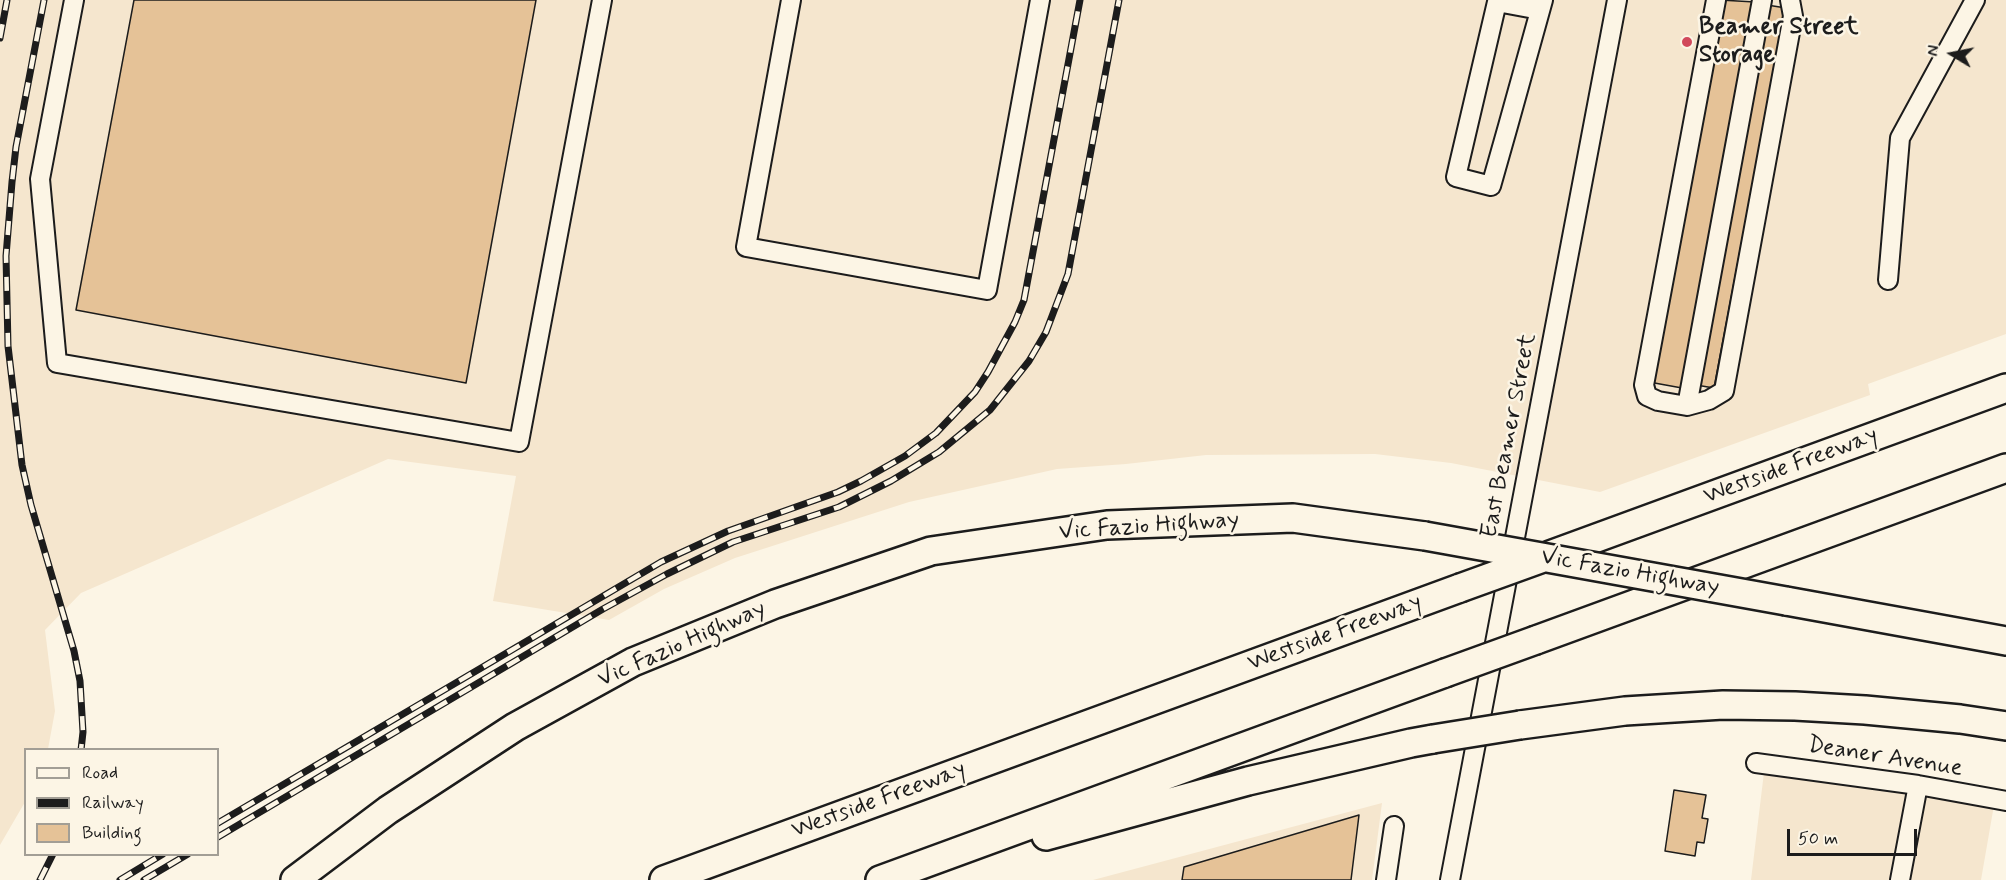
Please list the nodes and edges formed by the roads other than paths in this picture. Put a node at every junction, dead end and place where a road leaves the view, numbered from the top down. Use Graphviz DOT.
graph roads {
  1 [pos="75,0"];
  2 [pos="602,0"];
  3 [pos="791,0"];
  4 [pos="1040,0"];
  5 [pos="1617,0"];
  6 [pos="1716,0"];
  7 [pos="1762,0"];
  8 [pos="1790,0"];
  9 [pos="1975,0"];
  10 [pos="1497,1"];
  11 [pos="1541,5"];
  12 [pos="1888,280"];
  13 [pos="2006,388"];
  14 [pos="1687,406"];
  15 [pos="2006,468"];
  16 [pos="2006,641"];
  17 [pos="2006,726"];
  18 [pos="1756,763"];
  19 [pos="1918,785"];
  20 [pos="2006,801"];
  21 [pos="1394,826"];
  22 [pos="920,866"];
  23 [pos="295,880"];
  24 [pos="664,880"];
  25 [pos="880,880"];
  26 [pos="1386,880"];
  27 [pos="1450,880"];
  28 [pos="1900,880"];
  1 -- 2 [label="street"];
  3 -- 4 [label="street"];
  5 -- 27 [label="street, East Beamer Street"];
  6 -- 14 [label="street"];
  7 -- 14 [label="street"];
  8 -- 14 [label="street"];
  9 -- 12 [label="street"];
  10 -- 11 [label="street"];
  10 -- 11 [label="street"];
  13 -- 24 [label="highway, Westside Freeway, bridge"];
  15 -- 22 [label="highway, bridge"];
  16 -- 23 [label="highway, Vic Fazio Highway, bridge"];
  17 -- 22 [label="highway, bridge"];
  18 -- 19 [label="street, Deaner Avenue"];
  19 -- 20 [label="street, Deaner Avenue"];
  19 -- 28 [label="street"];
  21 -- 26 [label="street"];
  22 -- 25 [label="highway"];
}
